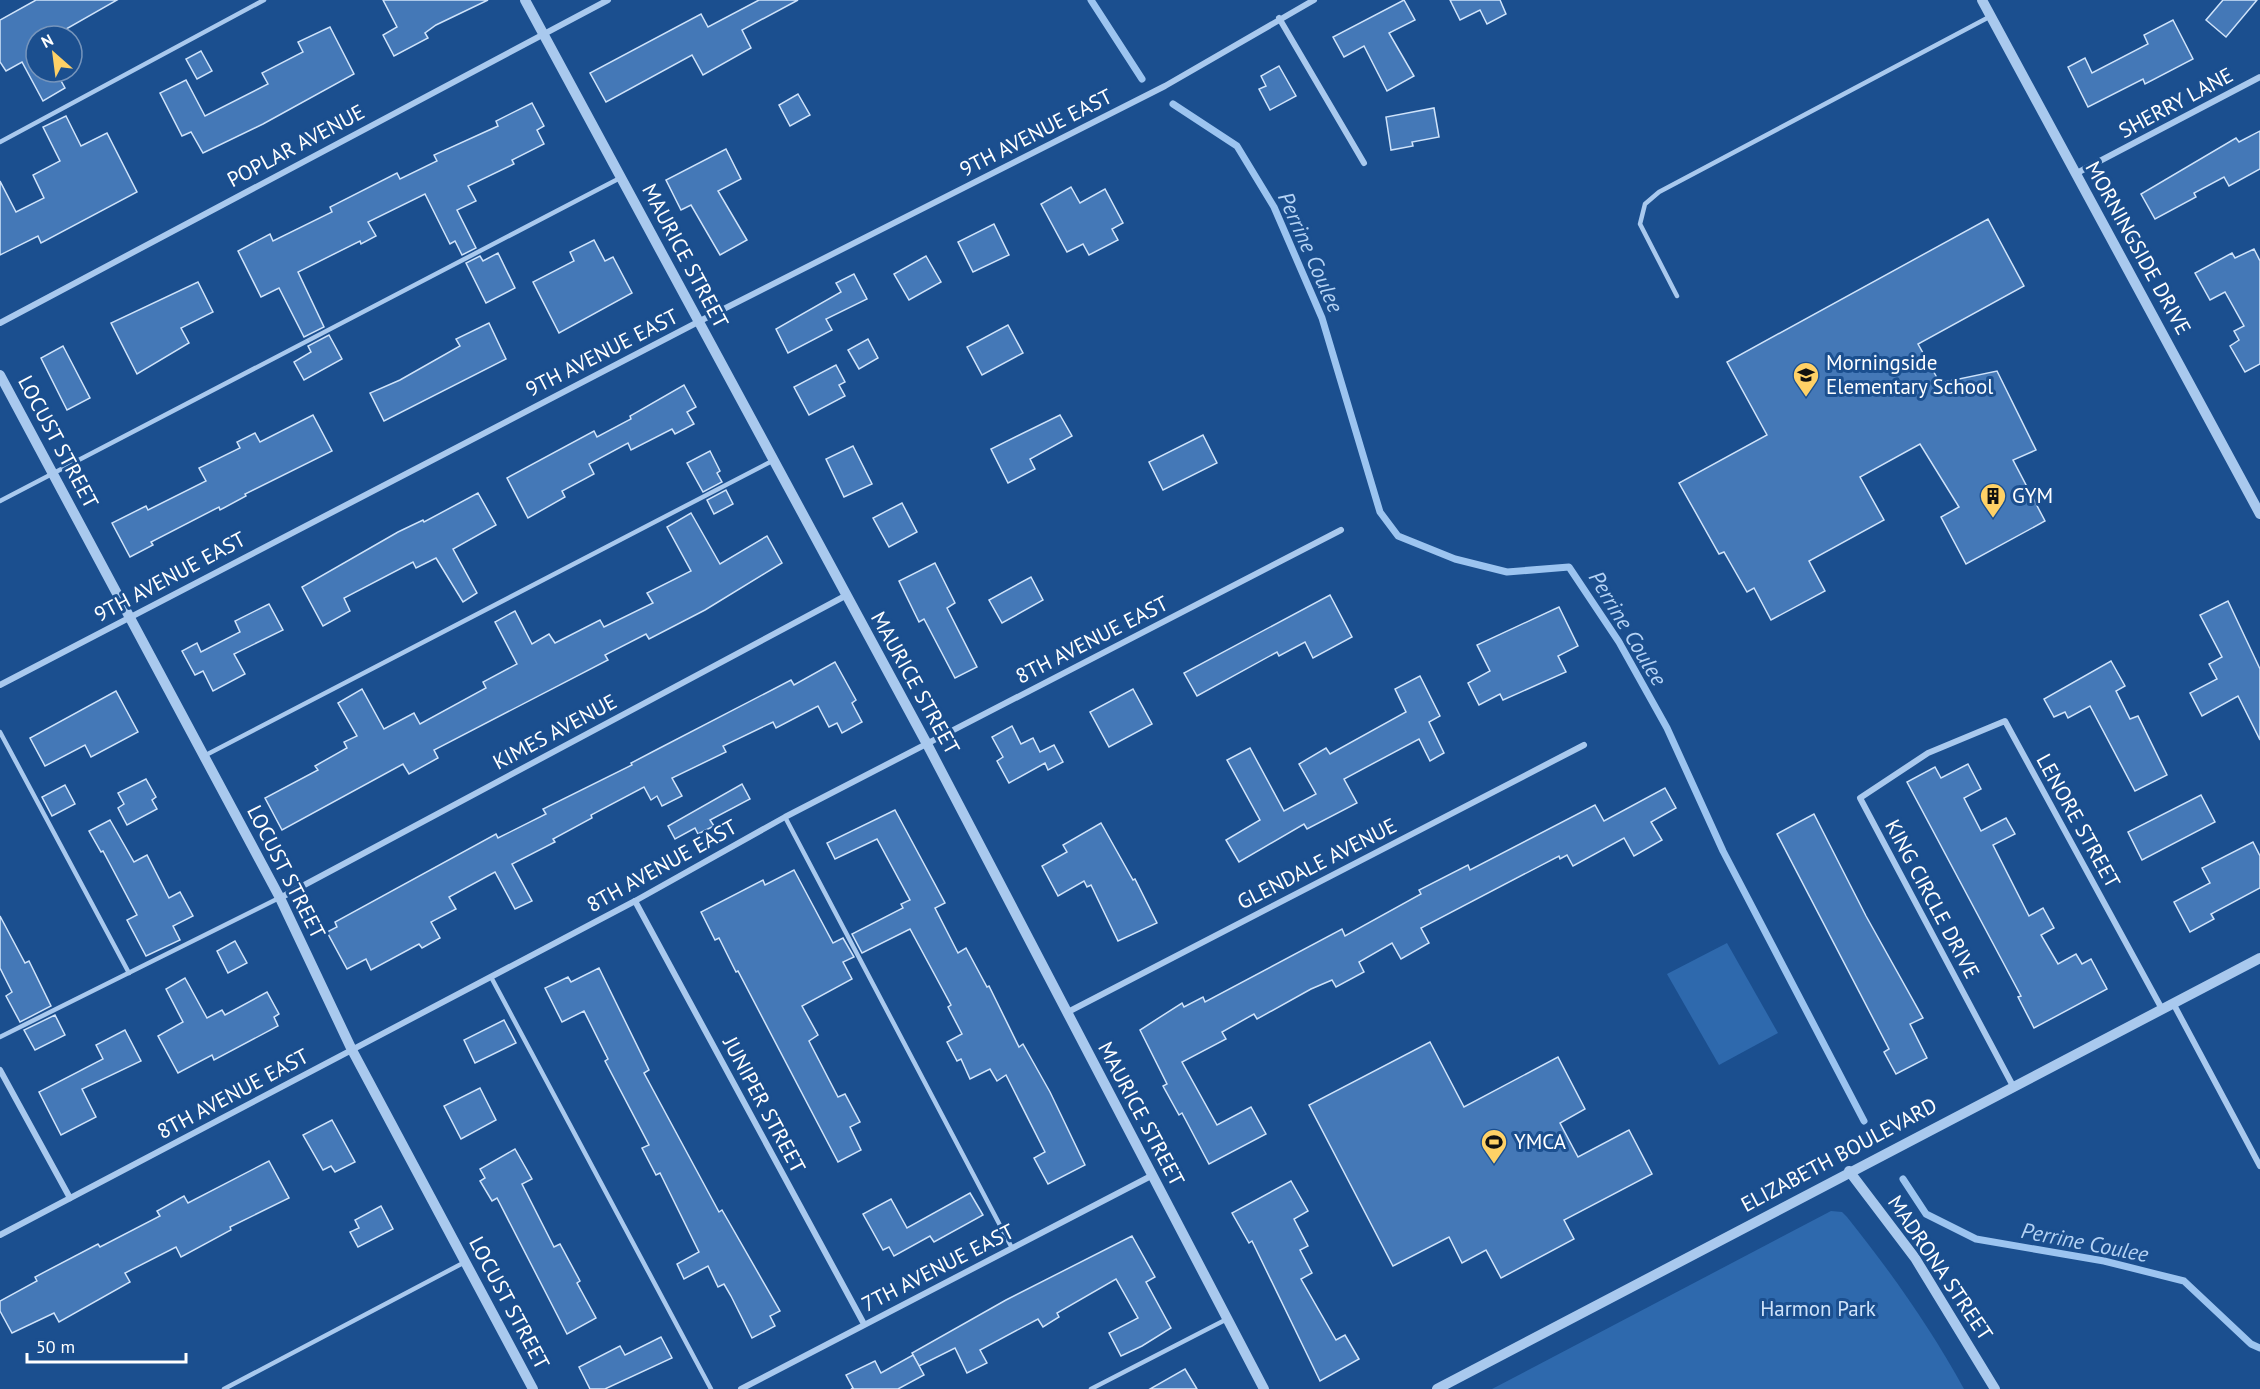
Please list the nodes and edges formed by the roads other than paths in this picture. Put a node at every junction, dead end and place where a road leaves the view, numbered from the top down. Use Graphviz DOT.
graph roads {
  1 [pos="264,0"];
  2 [pos="525,0"];
  3 [pos="608,0"];
  4 [pos="1314,0"];
  5 [pos="1982,0"];
  6 [pos="1990,16"];
  7 [pos="1279,18"];
  8 [pos="542,33"];
  9 [pos="2260,77"];
  10 [pos="0,142"];
  11 [pos="1364,163"];
  12 [pos="2075,174"];
  13 [pos="620,178"];
  14 [pos="1677,296"];
  15 [pos="698,322"];
  16 [pos="0,323"];
  17 [pos="0,375"];
  18 [pos="775,460"];
  19 [pos="52,473"];
  20 [pos="0,501"];
  21 [pos="2260,514"];
  22 [pos="1341,530"];
  23 [pos="845,596"];
  24 [pos="129,616"];
  25 [pos="0,685"];
  26 [pos="0,732"];
  27 [pos="927,744"];
  28 [pos="1584,745"];
  29 [pos="1928,753"];
  30 [pos="204,756"];
  31 [pos="785,817"];
  32 [pos="280,898"];
  33 [pos="635,901"];
  34 [pos="2260,958"];
  35 [pos="129,973"];
  36 [pos="491,977"];
  37 [pos="2173,1004"];
  38 [pos="2162,1009"];
  39 [pos="1066,1013"];
  40 [pos="0,1037"];
  41 [pos="352,1050"];
  42 [pos="0,1070"];
  43 [pos="2013,1086"];
  44 [pos="2260,1166"];
  45 [pos="1849,1171"];
  46 [pos="1151,1176"];
  47 [pos="70,1198"];
  48 [pos="0,1235"];
  49 [pos="1012,1248"];
  50 [pos="465,1262"];
  51 [pos="1227,1319"];
  52 [pos="864,1324"];
  53 [pos="224,1389"];
  54 [pos="533,1389"];
  55 [pos="711,1389"];
  56 [pos="741,1389"];
  57 [pos="1091,1389"];
  58 [pos="1264,1389"];
  59 [pos="1437,1389"];
  60 [pos="1995,1389"];
  1 -- 10 [label="lane"];
  2 -- 8 [label="street, MAURICE STREET"];
  3 -- 8 [label="street, POPLAR AVENUE"];
  4 -- 7 [label="street, 9TH AVENUE EAST"];
  5 -- 6 [label="street, MORNINGSIDE DRIVE"];
  6 -- 12 [label="street, MORNINGSIDE DRIVE"];
  6 -- 14 [label="lane"];
  7 -- 11 [label="street"];
  7 -- 15 [label="street, 9TH AVENUE EAST"];
  8 -- 13 [label="street, MAURICE STREET"];
  8 -- 16 [label="street, POPLAR AVENUE"];
  9 -- 12 [label="street, SHERRY LANE"];
  12 -- 21 [label="street, MORNINGSIDE DRIVE"];
  13 -- 15 [label="street, MAURICE STREET"];
  13 -- 19 [label="lane"];
  15 -- 18 [label="street, MAURICE STREET"];
  15 -- 24 [label="street, 9TH AVENUE EAST"];
  17 -- 19 [label="street, LOCUST STREET"];
  18 -- 23 [label="street, MAURICE STREET"];
  18 -- 30 [label="lane"];
  19 -- 20 [label="lane"];
  19 -- 24 [label="street, LOCUST STREET"];
  22 -- 27 [label="street, 8TH AVENUE EAST"];
  23 -- 27 [label="street, MAURICE STREET"];
  23 -- 32 [label="street, KIMES AVENUE"];
  24 -- 25 [label="street, 9TH AVENUE EAST"];
  24 -- 30 [label="street, LOCUST STREET"];
  26 -- 35 [label="lane"];
  27 -- 31 [label="street, 8TH AVENUE EAST"];
  27 -- 39 [label="street, MAURICE STREET"];
  28 -- 39 [label="street, GLENDALE AVENUE"];
  29 -- 38 [label="street, LENORE STREET"];
  29 -- 43 [label="street, KING CIRCLE DRIVE"];
  30 -- 32 [label="street, LOCUST STREET"];
  31 -- 33 [label="street, 8TH AVENUE EAST"];
  31 -- 49 [label="lane"];
  32 -- 35 [label="lane"];
  32 -- 41 [label="street, LOCUST STREET"];
  33 -- 36 [label="street, 8TH AVENUE EAST"];
  33 -- 52 [label="street, JUNIPER STREET"];
  34 -- 37 [label="street, ELIZABETH BOULEVARD"];
  35 -- 40 [label="lane"];
  36 -- 41 [label="street, 8TH AVENUE EAST"];
  36 -- 55 [label="lane"];
  37 -- 38 [label="street, ELIZABETH BOULEVARD"];
  37 -- 44 [label="street"];
  38 -- 43 [label="street, ELIZABETH BOULEVARD"];
  39 -- 46 [label="street, MAURICE STREET"];
  41 -- 47 [label="street, 8TH AVENUE EAST"];
  41 -- 50 [label="street, LOCUST STREET"];
  42 -- 47 [label="street"];
  43 -- 45 [label="street, ELIZABETH BOULEVARD"];
  45 -- 59 [label="street, ELIZABETH BOULEVARD"];
  45 -- 60 [label="street, MADRONA STREET"];
  46 -- 49 [label="street, 7TH AVENUE EAST"];
  46 -- 51 [label="street, MAURICE STREET"];
  47 -- 48 [label="street, 8TH AVENUE EAST"];
  49 -- 52 [label="street, 7TH AVENUE EAST"];
  50 -- 53 [label="lane"];
  50 -- 54 [label="street, LOCUST STREET"];
  51 -- 57 [label="lane"];
  51 -- 58 [label="street, MAURICE STREET"];
  52 -- 56 [label="street, 7TH AVENUE EAST"];
}
